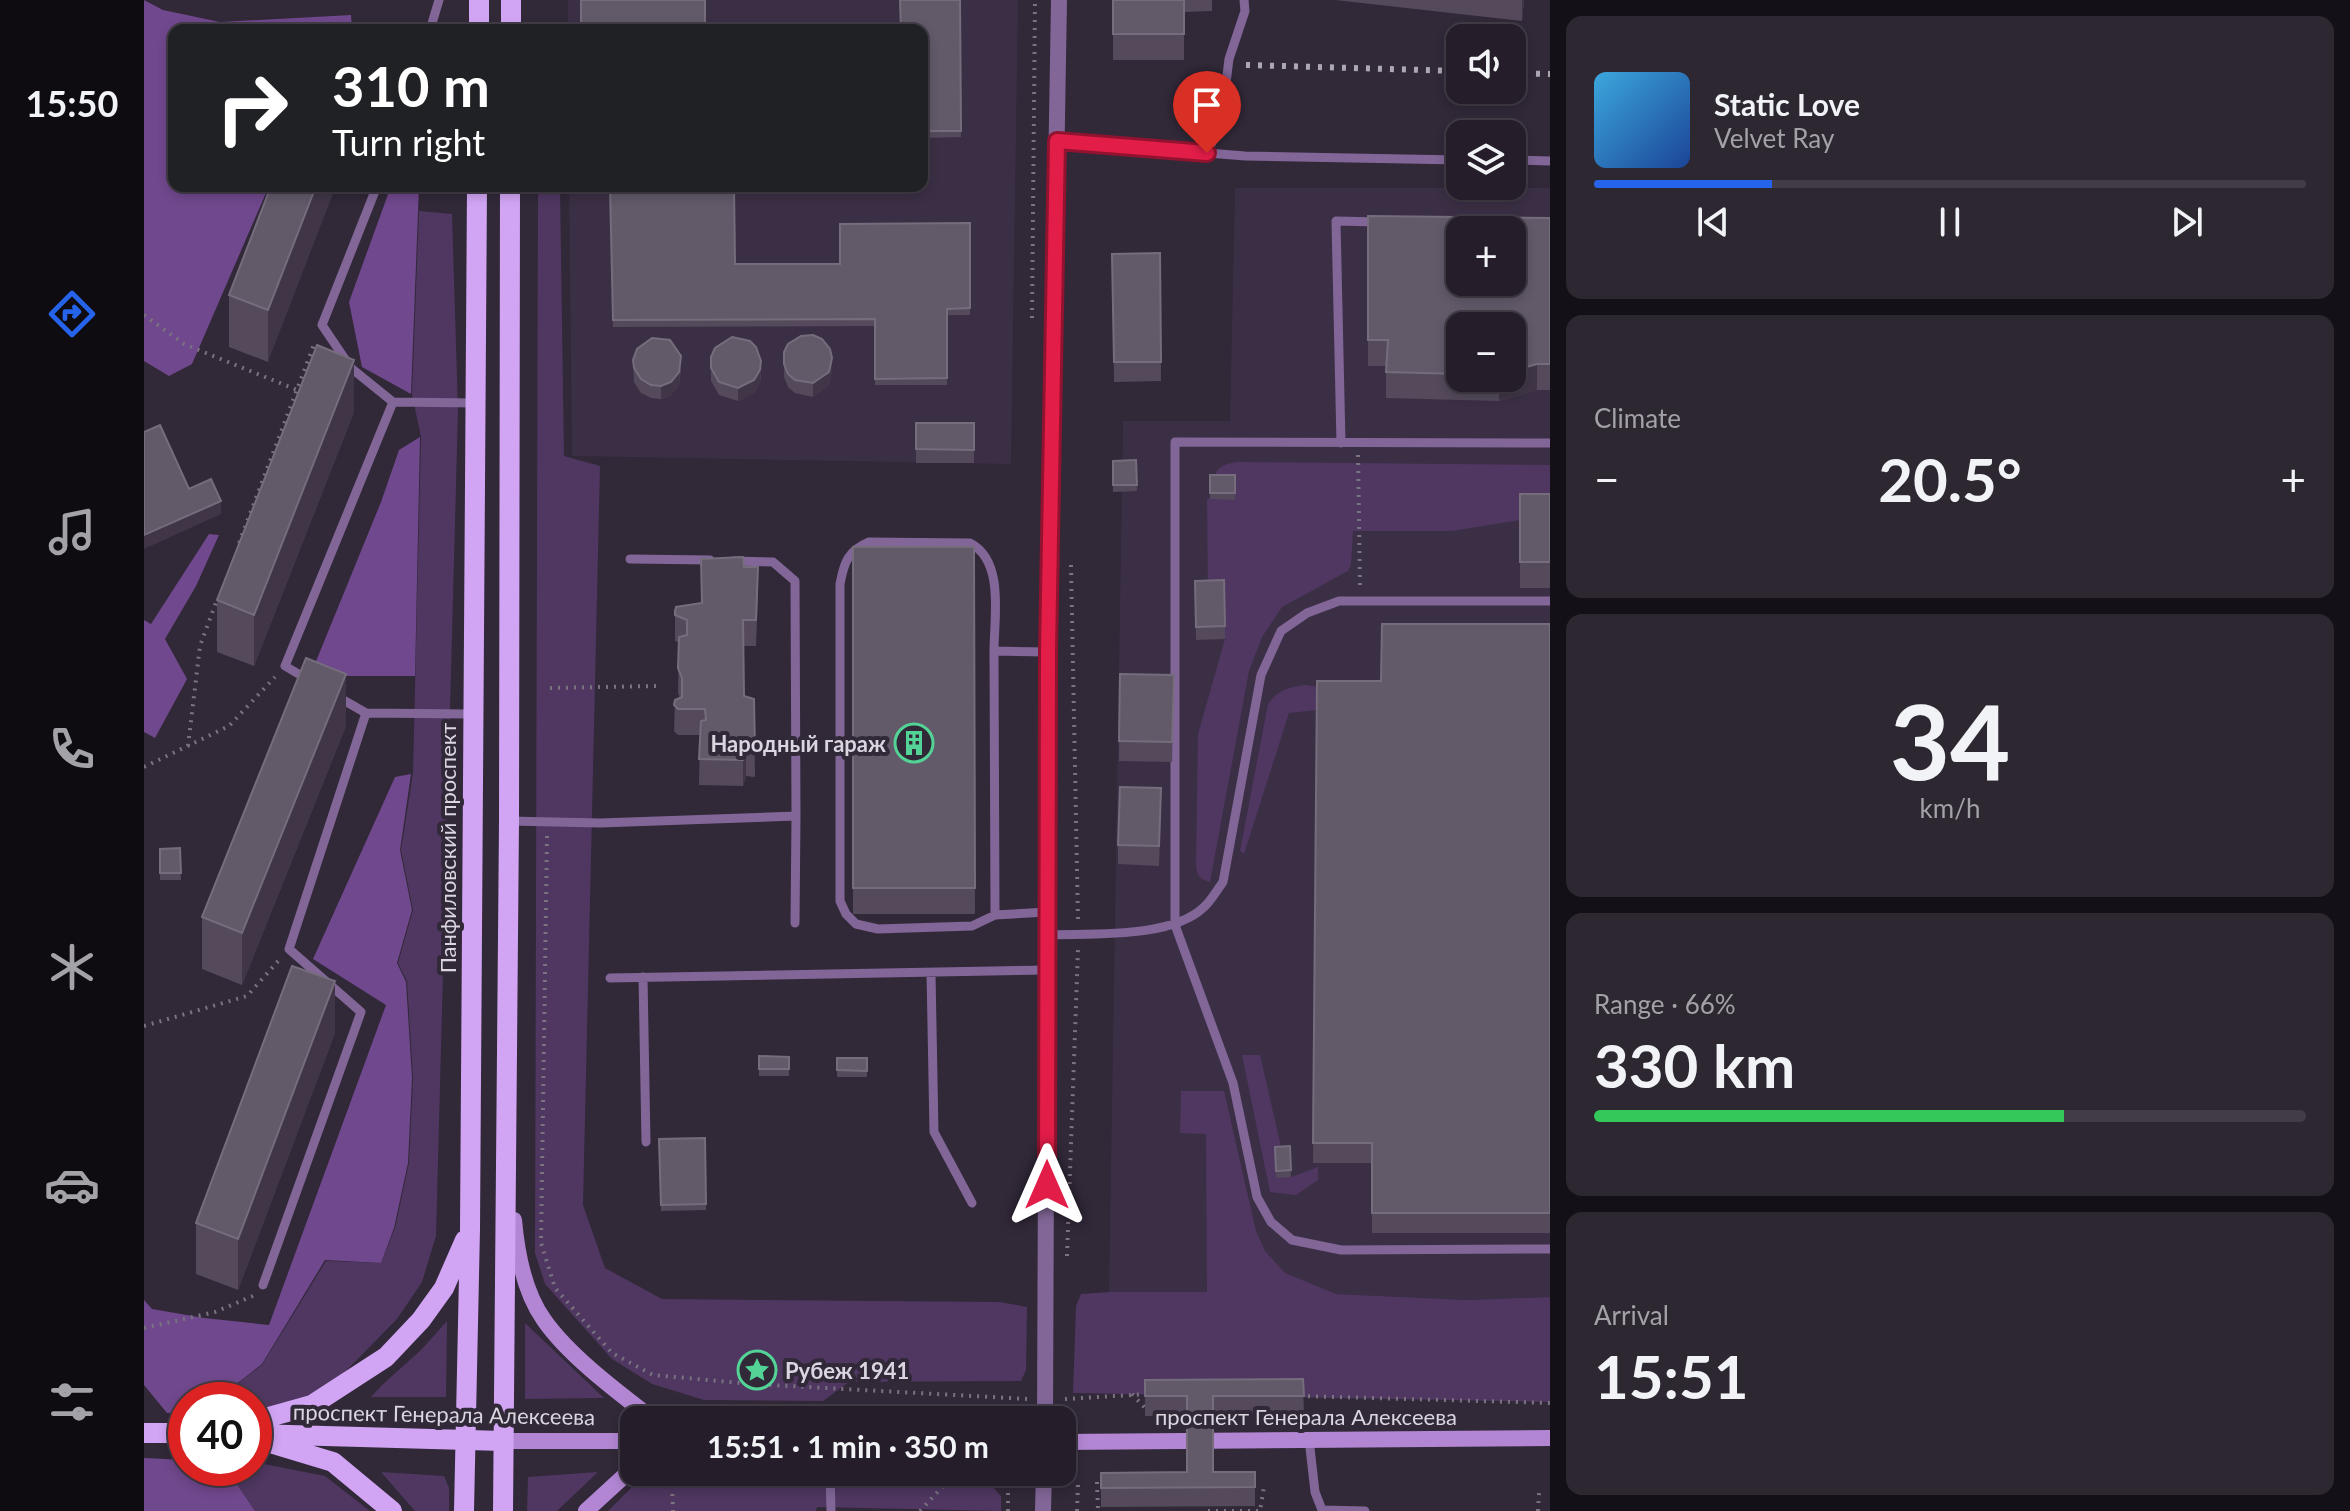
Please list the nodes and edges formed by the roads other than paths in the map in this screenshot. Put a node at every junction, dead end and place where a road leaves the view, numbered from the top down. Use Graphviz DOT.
graph roads {
  1 [pos="439,0"];
  2 [pos="479,0"];
  3 [pos="511,0"];
  4 [pos="1059,0"];
  5 [pos="1244,0"];
  6 [pos="432,24"];
  7 [pos="479,24"];
  8 [pos="511,24"];
  9 [pos="1057,141"];
  10 [pos="1207,153"];
  11 [pos="1446,160"];
  12 [pos="1526,160"];
  13 [pos="1550,161"];
  14 [pos="375,192"];
  15 [pos="477,192"];
  16 [pos="510,192"];
  17 [pos="1397,223"];
  18 [pos="393,402"];
  19 [pos="475,403"];
  20 [pos="1341,443"];
  21 [pos="1550,443"];
  22 [pos="630,559"];
  23 [pos="1550,601"];
  24 [pos="994,651"];
  25 [pos="1048,652"];
  26 [pos="312,682"];
  27 [pos="325,690"];
  28 [pos="366,713"];
  29 [pos="471,714"];
  30 [pos="796,816"];
  31 [pos="509,821"];
  32 [pos="1047,912"];
  33 [pos="995,915"];
  34 [pos="795,923"];
  35 [pos="1175,925"];
  36 [pos="1048,935"];
  37 [pos="1048,970"];
  38 [pos="931,973"];
  39 [pos="643,977"];
  40 [pos="610,978"];
  41 [pos="505,1120"];
  42 [pos="646,1142"];
  43 [pos="972,1203"];
  44 [pos="470,1229"];
  45 [pos="1550,1249"];
  46 [pos="263,1285"];
  47 [pos="636,1406"];
  48 [pos="1045,1406"];
  49 [pos="272,1416"];
  50 [pos="144,1433"];
  51 [pos="168,1433"];
  52 [pos="272,1435"];
  53 [pos="1550,1438"];
  54 [pos="1309,1439"];
  55 [pos="464,1440"];
  56 [pos="503,1441"];
  57 [pos="620,1441"];
  58 [pos="1076,1442"];
  59 [pos="272,1443"];
  60 [pos="620,1480"];
  61 [pos="830,1486"];
  62 [pos="1044,1486"];
  63 [pos="392,1511"];
  64 [pos="464,1511"];
  65 [pos="503,1511"];
  66 [pos="586,1511"];
  67 [pos="831,1511"];
  68 [pos="1043,1511"];
  69 [pos="1365,1511"];
  1 -- 6 [label="lane"];
  2 -- 7 [label="main road"];
  3 -- 8 [label="main road"];
  4 -- 9 [label="street"];
  5 -- 10 [label="lane"];
  9 -- 10 [label="lane"];
  9 -- 25 [label="street"];
  10 -- 11 [label="lane"];
  12 -- 13 [label="lane"];
  14 -- 18 [label="lane"];
  15 -- 19 [label="main road, Панфиловский проспект"];
  16 -- 31 [label="main road"];
  17 -- 20 [label="lane"];
  18 -- 19 [label="lane"];
  18 -- 26 [label="lane"];
  19 -- 29 [label="main road, Панфиловский проспект"];
  20 -- 21 [label="lane"];
  20 -- 35 [label="lane"];
  22 -- 30 [label="lane"];
  23 -- 35 [label="lane"];
  24 -- 25 [label="lane"];
  24 -- 33 [label="lane"];
  24 -- 33 [label="lane"];
  25 -- 32 [label="street"];
  27 -- 28 [label="lane"];
  28 -- 29 [label="lane"];
  28 -- 46 [label="lane"];
  29 -- 44 [label="main road, Панфиловский проспект"];
  30 -- 31 [label="lane"];
  30 -- 34 [label="lane"];
  31 -- 41 [label="main road"];
  32 -- 33 [label="lane"];
  32 -- 36 [label="street"];
  35 -- 36 [label="lane"];
  35 -- 45 [label="lane"];
  36 -- 37 [label="street"];
  37 -- 38 [label="lane"];
  37 -- 48 [label="street"];
  38 -- 39 [label="lane"];
  38 -- 43 [label="lane"];
  39 -- 40 [label="lane"];
  39 -- 42 [label="lane"];
  41 -- 47 [label="main road"];
  41 -- 56 [label="main road"];
  44 -- 49 [label="main road"];
  44 -- 55 [label="main road, Панфиловский проспект"];
  50 -- 51 [label="main road"];
  52 -- 55 [label="main road, проспект Генерала Алексеева"];
  53 -- 54 [label="main road, проспект Генерала Алексеева"];
  54 -- 58 [label="main road, проспект Генерала Алексеева"];
  54 -- 69 [label="lane"];
  55 -- 56 [label="main road, проспект Генерала Алексеева"];
  55 -- 64 [label="main road, Панфиловский проспект"];
  56 -- 57 [label="main road, проспект Генерала Алексеева"];
  56 -- 65 [label="main road"];
  59 -- 63 [label="main road"];
  60 -- 66 [label="main road"];
  61 -- 67 [label="lane"];
  62 -- 68 [label="street"];
}
